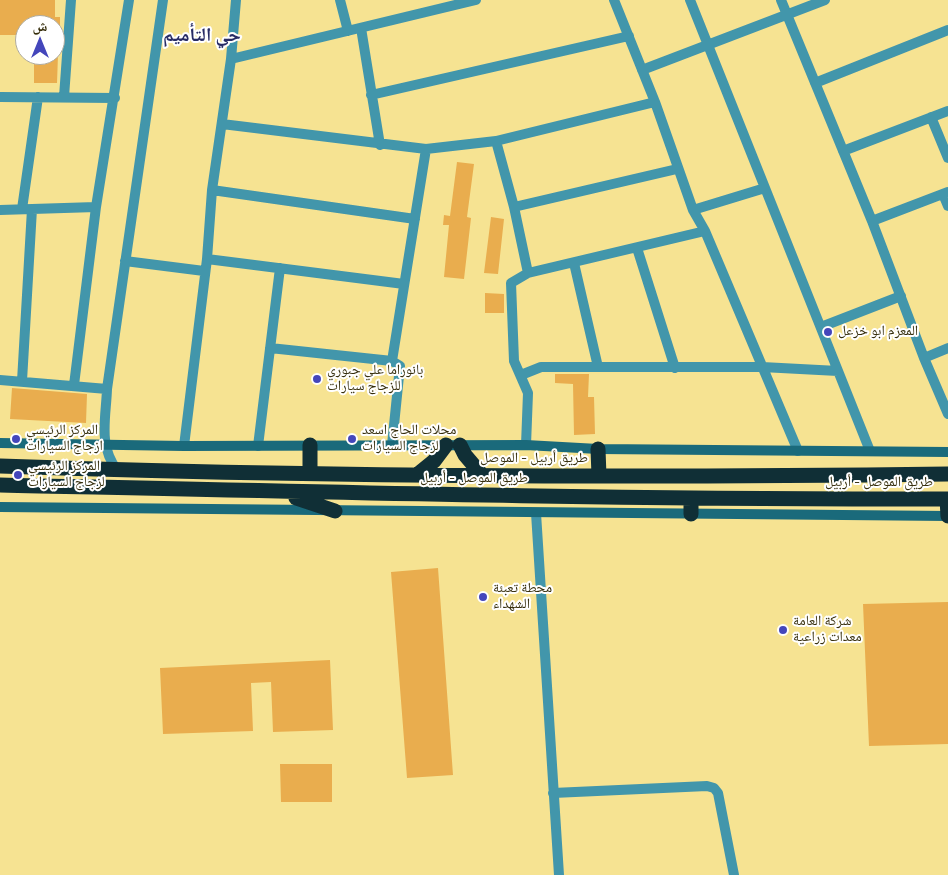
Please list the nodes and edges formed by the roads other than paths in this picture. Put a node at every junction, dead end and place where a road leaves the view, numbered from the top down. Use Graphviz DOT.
graph roads {
  1 [pos="71,0"];
  2 [pos="129,0"];
  3 [pos="163,0"];
  4 [pos="236,0"];
  5 [pos="340,0"];
  6 [pos="476,0"];
  7 [pos="614,0"];
  8 [pos="690,0"];
  9 [pos="781,0"];
  10 [pos="825,0"];
  11 [pos="456,2"];
  12 [pos="787,15"];
  13 [pos="361,28"];
  14 [pos="948,30"];
  15 [pos="348,31"];
  16 [pos="629,36"];
  17 [pos="708,46"];
  18 [pos="231,59"];
  19 [pos="642,70"];
  20 [pos="815,83"];
  21 [pos="371,96"];
  22 [pos="0,97"];
  23 [pos="38,97"];
  24 [pos="64,97"];
  25 [pos="115,98"];
  26 [pos="655,102"];
  27 [pos="948,111"];
  28 [pos="930,117"];
  29 [pos="222,124"];
  30 [pos="496,141"];
  31 [pos="380,145"];
  32 [pos="426,149"];
  33 [pos="843,151"];
  34 [pos="948,158"];
  35 [pos="677,169"];
  36 [pos="765,188"];
  37 [pos="212,190"];
  38 [pos="946,193"];
  39 [pos="948,206"];
  40 [pos="96,207"];
  41 [pos="514,207"];
  42 [pos="27,209"];
  43 [pos="0,210"];
  44 [pos="693,210"];
  45 [pos="414,219"];
  46 [pos="872,221"];
  47 [pos="705,231"];
  48 [pos="637,248"];
  49 [pos="207,259"];
  50 [pos="125,261"];
  51 [pos="574,263"];
  52 [pos="280,268"];
  53 [pos="204,271"];
  54 [pos="528,273"];
  55 [pos="404,284"];
  56 [pos="901,296"];
  57 [pos="821,327"];
  58 [pos="270,348"];
  59 [pos="948,348"];
  60 [pos="924,358"];
  61 [pos="392,361"];
  62 [pos="598,367"];
  63 [pos="762,367"];
  64 [pos="675,368"];
  65 [pos="838,371"];
  66 [pos="521,375"];
  67 [pos="0,380"];
  68 [pos="22,381"];
  69 [pos="74,384"];
  70 [pos="107,389"];
  71 [pos="948,414"];
  72 [pos="0,442"];
  73 [pos="104,444"];
  74 [pos="310,445"];
  75 [pos="392,445"];
  76 [pos="453,445"];
  77 [pos="526,445"];
  78 [pos="184,446"];
  79 [pos="258,446"];
  80 [pos="598,449"];
  81 [pos="798,451"];
  82 [pos="870,451"];
  83 [pos="948,452"];
  84 [pos="0,466"];
  85 [pos="117,470"];
  86 [pos="310,472"];
  87 [pos="418,474"];
  88 [pos="948,474"];
  89 [pos="482,475"];
  90 [pos="599,476"];
  91 [pos="0,485"];
  92 [pos="117,488"];
  93 [pos="281,493"];
  94 [pos="691,498"];
  95 [pos="948,499"];
  96 [pos="0,507"];
  97 [pos="334,511"];
  98 [pos="536,513"];
  99 [pos="691,514"];
  100 [pos="948,516"];
  101 [pos="553,793"];
  102 [pos="559,875"];
  103 [pos="734,875"];
  1 -- 24 [label="street"];
  2 -- 25 [label="street"];
  3 -- 50 [label="street"];
  4 -- 18 [label="street"];
  5 -- 15 [label="street"];
  6 -- 11 [label="street"];
  7 -- 16 [label="street"];
  8 -- 17 [label="street"];
  9 -- 12 [label="street"];
  10 -- 12 [label="street"];
  11 -- 13 [label="street"];
  12 -- 17 [label="street"];
  12 -- 20 [label="street"];
  13 -- 15 [label="street"];
  13 -- 21 [label="street"];
  14 -- 20 [label="street"];
  15 -- 18 [label="street"];
  16 -- 19 [label="street"];
  16 -- 21 [label="street"];
  17 -- 19 [label="street"];
  17 -- 36 [label="street"];
  18 -- 29 [label="street"];
  19 -- 26 [label="street"];
  20 -- 33 [label="street"];
  21 -- 31 [label="street"];
  22 -- 23 [label="street"];
  23 -- 24 [label="street"];
  23 -- 42 [label="street"];
  24 -- 25 [label="street"];
  25 -- 40 [label="street"];
  26 -- 30 [label="street"];
  26 -- 35 [label="street"];
  27 -- 28 [label="street"];
  28 -- 33 [label="street"];
  28 -- 34 [label="street"];
  29 -- 31 [label="street"];
  29 -- 37 [label="street"];
  30 -- 32 [label="street"];
  30 -- 41 [label="street"];
  31 -- 32 [label="street"];
  32 -- 45 [label="street"];
  33 -- 46 [label="street"];
  35 -- 41 [label="street"];
  35 -- 44 [label="street"];
  36 -- 44 [label="street"];
  36 -- 57 [label="street"];
  37 -- 45 [label="street"];
  37 -- 49 [label="street"];
  38 -- 39 [label="street"];
  38 -- 46 [label="street"];
  40 -- 42 [label="street"];
  40 -- 69 [label="street"];
  41 -- 54 [label="street"];
  42 -- 43 [label="street"];
  42 -- 68 [label="street"];
  44 -- 47 [label="street"];
  45 -- 55 [label="street"];
  46 -- 56 [label="street"];
  47 -- 48 [label="street"];
  47 -- 63 [label="street"];
  48 -- 51 [label="street"];
  48 -- 64 [label="street"];
  49 -- 52 [label="street"];
  49 -- 53 [label="street"];
  50 -- 53 [label="street"];
  50 -- 70 [label="street"];
  51 -- 54 [label="street"];
  51 -- 62 [label="street"];
  52 -- 55 [label="street"];
  52 -- 58 [label="street"];
  53 -- 78 [label="street"];
  54 -- 66 [label="street"];
  55 -- 61 [label="street"];
  56 -- 57 [label="street"];
  56 -- 60 [label="street"];
  57 -- 65 [label="street"];
  58 -- 61 [label="street"];
  58 -- 79 [label="street"];
  59 -- 60 [label="street"];
  60 -- 71 [label="street"];
  61 -- 75 [label="street"];
  62 -- 64 [label="street"];
  62 -- 66 [label="street"];
  63 -- 64 [label="street"];
  63 -- 65 [label="street"];
  63 -- 81 [label="street"];
  65 -- 82 [label="street"];
  66 -- 77 [label="street"];
  67 -- 68 [label="street"];
  68 -- 69 [label="street"];
  69 -- 70 [label="street"];
  70 -- 73 [label="street"];
  72 -- 73 [label="main road"];
  73 -- 78 [label="main road"];
  73 -- 85 [label="street"];
  74 -- 75 [label="main road"];
  74 -- 79 [label="main road"];
  74 -- 86 [label="highway"];
  75 -- 76 [label="main road"];
  76 -- 77 [label="main road"];
  76 -- 87 [label="highway"];
  76 -- 89 [label="highway"];
  77 -- 80 [label="main road"];
  78 -- 79 [label="main road"];
  80 -- 81 [label="main road"];
  80 -- 90 [label="highway"];
  81 -- 82 [label="main road"];
  82 -- 83 [label="main road"];
  84 -- 85 [label="highway, طريق أربيل - الموصل"];
  85 -- 86 [label="highway, طريق أربيل - الموصل"];
  85 -- 92 [label="highway"];
  86 -- 87 [label="highway, طريق أربيل - الموصل"];
  87 -- 89 [label="highway, طريق أربيل - الموصل"];
  88 -- 90 [label="highway, طريق أربيل - الموصل"];
  89 -- 90 [label="highway, طريق أربيل - الموصل"];
  91 -- 92 [label="highway, طريق الموصل - أربيل"];
  92 -- 93 [label="highway, طريق الموصل - أربيل"];
  93 -- 94 [label="highway, طريق الموصل - أربيل"];
  93 -- 97 [label="highway"];
  94 -- 95 [label="highway, طريق الموصل - أربيل"];
  94 -- 99 [label="highway"];
  95 -- 100 [label="highway"];
  96 -- 97 [label="main road"];
  97 -- 98 [label="main road"];
  98 -- 99 [label="main road"];
  98 -- 101 [label="street"];
  99 -- 100 [label="main road"];
  101 -- 102 [label="street"];
  101 -- 103 [label="street"];
}
